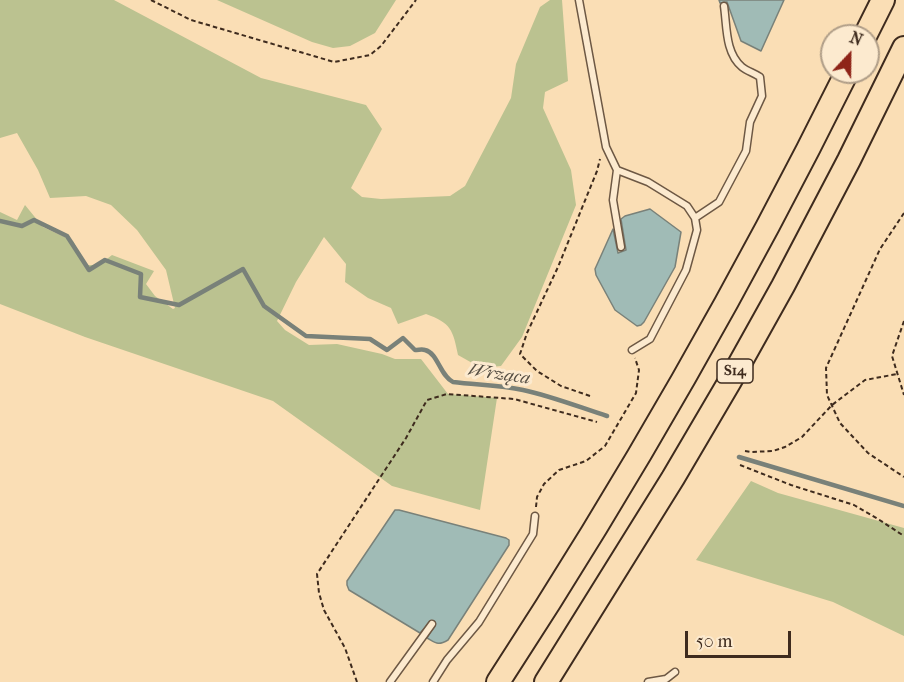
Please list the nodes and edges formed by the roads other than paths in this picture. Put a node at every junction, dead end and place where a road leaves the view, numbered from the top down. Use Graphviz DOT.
graph roads {
  1 [pos="579,0"];
  2 [pos="883,0"];
  3 [pos="724,6"];
  4 [pos="871,24"];
  5 [pos="904,48"];
  6 [pos="841,84"];
  7 [pos="617,170"];
  8 [pos="695,218"];
  9 [pos="621,247"];
  10 [pos="632,350"];
  11 [pos="535,516"];
  12 [pos="432,624"];
  13 [pos="675,672"];
  14 [pos="390,682"];
  15 [pos="433,682"];
  16 [pos="498,682"];
  17 [pos="546,682"];
  18 [pos="648,682"];
  1 -- 7 [label="lane"];
  2 -- 4 [label="highway"];
  3 -- 8 [label="lane"];
  5 -- 17 [label="highway, S14"];
  6 -- 16 [label="highway, S14"];
  7 -- 8 [label="lane"];
  7 -- 9 [label="lane"];
  8 -- 10 [label="lane"];
  11 -- 15 [label="lane"];
  12 -- 14 [label="lane"];
  13 -- 18 [label="lane"];
}
